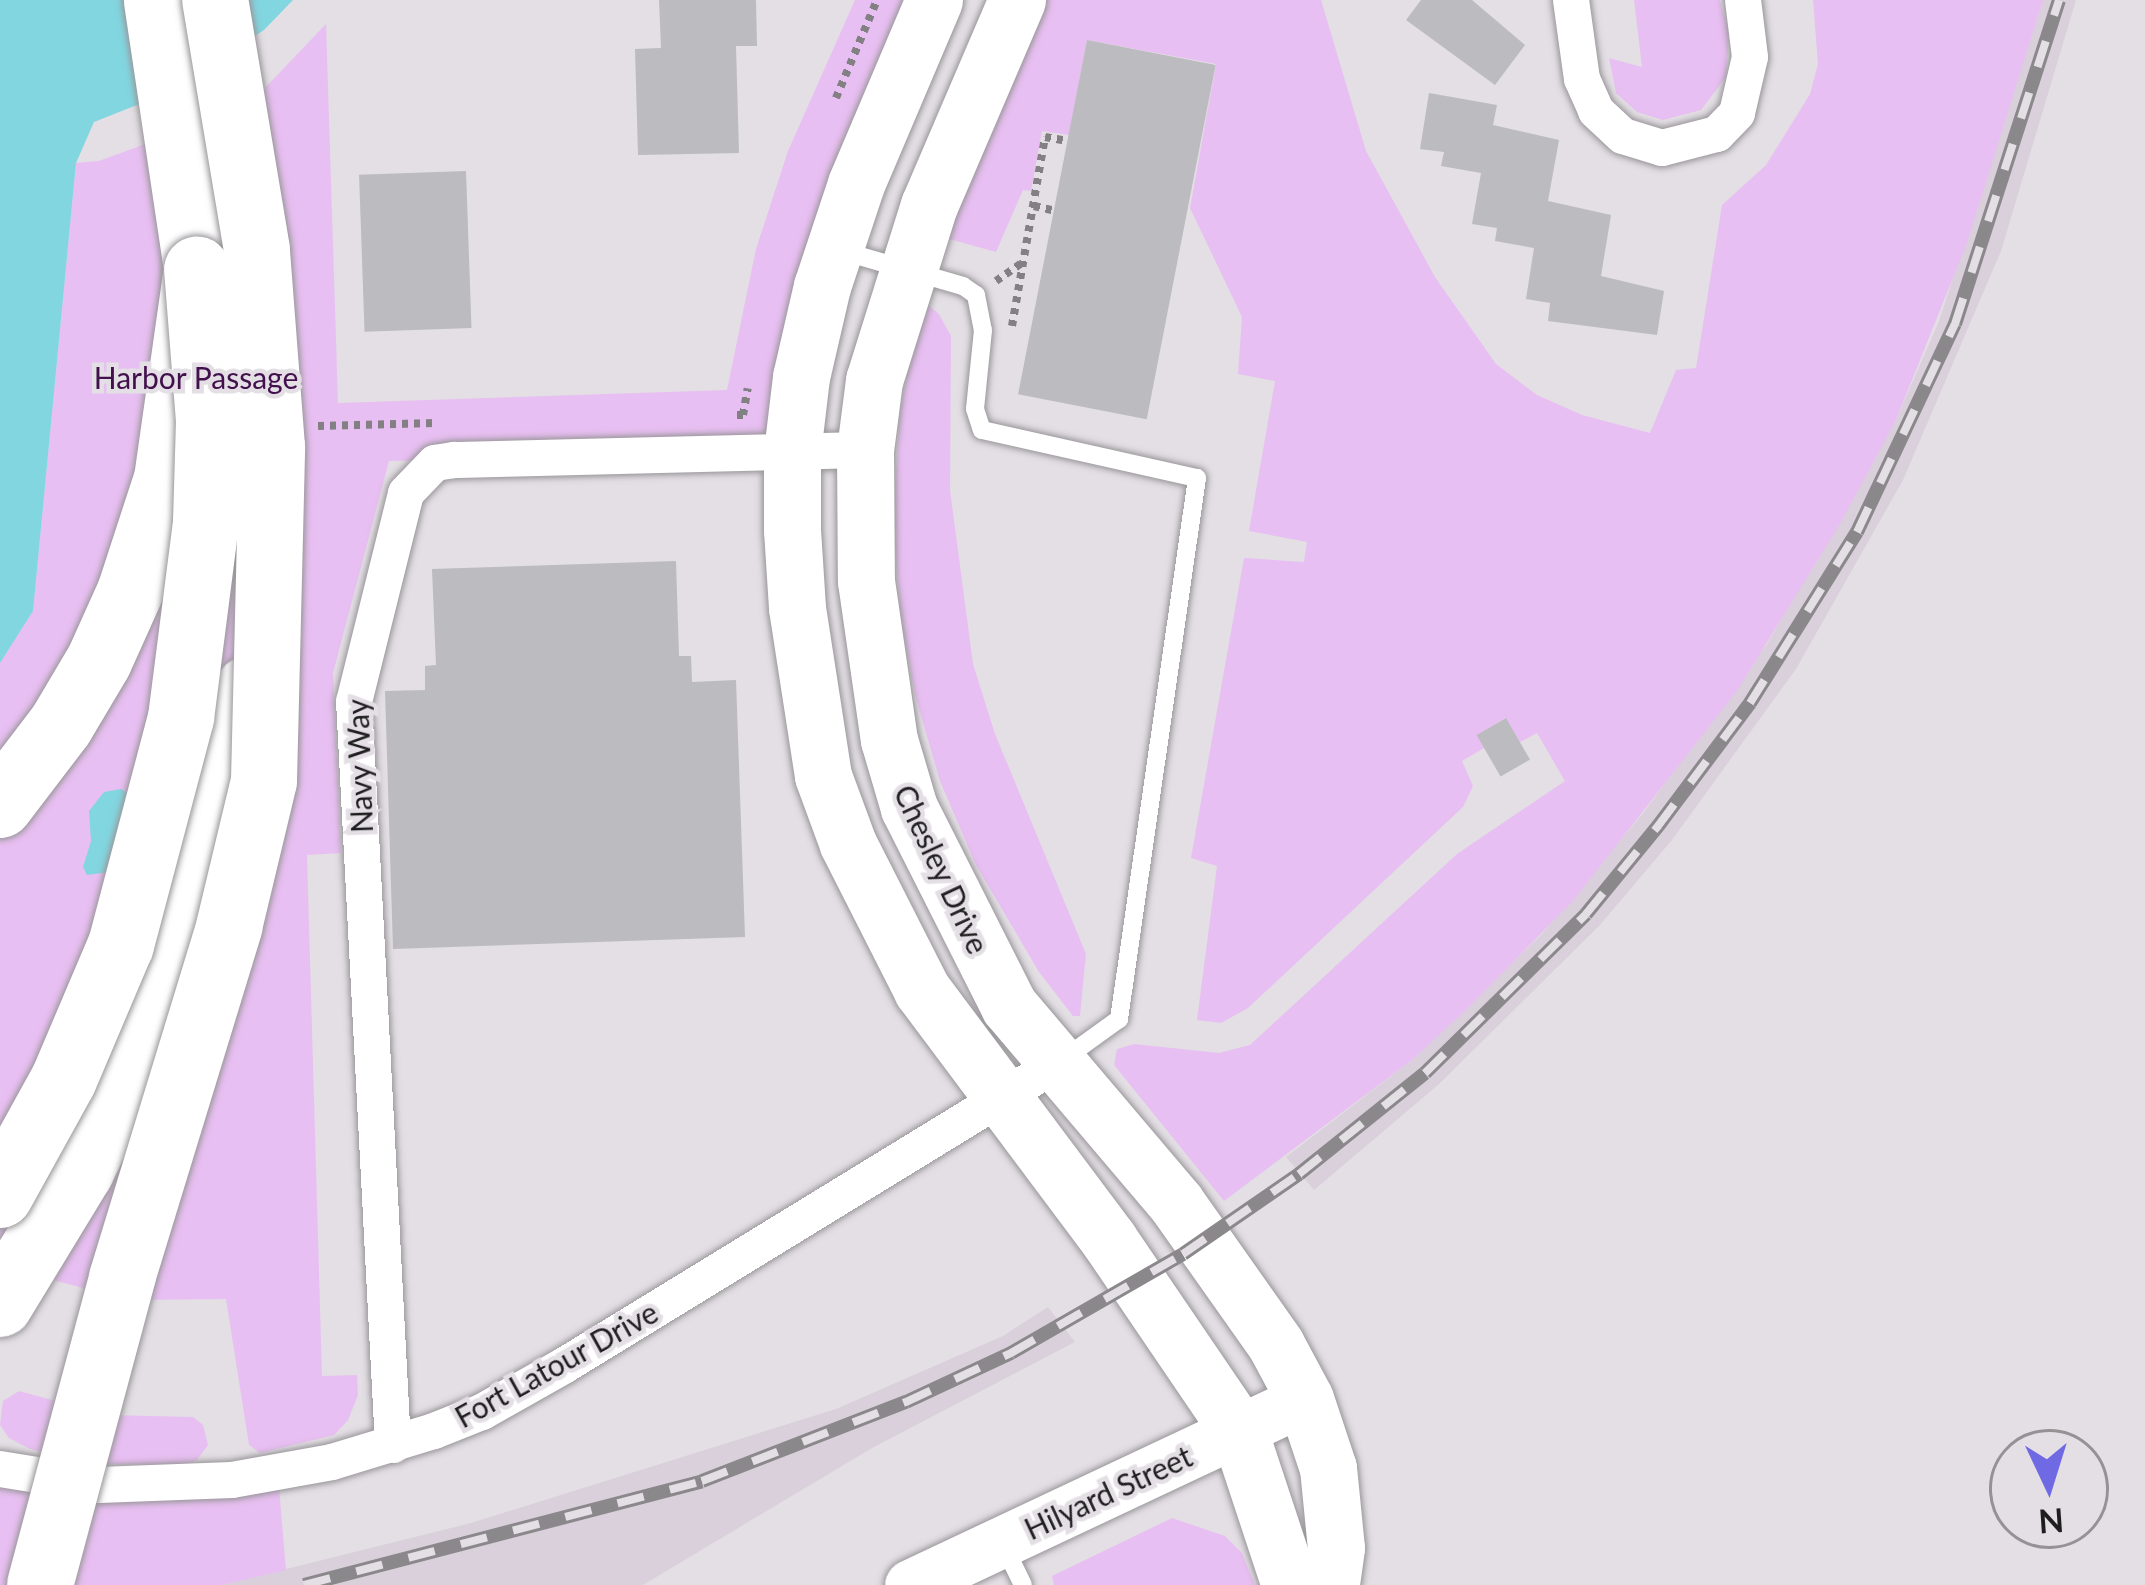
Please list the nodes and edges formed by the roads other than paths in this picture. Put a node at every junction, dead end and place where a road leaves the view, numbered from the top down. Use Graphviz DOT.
graph roads {
  1 [pos="158,0"];
  2 [pos="214,0"];
  3 [pos="934,0"];
  4 [pos="1017,0"];
  5 [pos="1571,0"];
  6 [pos="1743,0"];
  7 [pos="835,248"];
  8 [pos="197,268"];
  9 [pos="906,270"];
  10 [pos="865,450"];
  11 [pos="792,452"];
  12 [pos="265,604"];
  13 [pos="0,805"];
  14 [pos="1055,1065"];
  15 [pos="1001,1097"];
  16 [pos="0,1195"];
  17 [pos="0,1304"];
  18 [pos="1305,1400"];
  19 [pos="1239,1431"];
  20 [pos="393,1445"];
  21 [pos="0,1469"];
  22 [pos="1012,1563"];
  23 [pos="40,1585"];
  24 [pos="910,1585"];
  25 [pos="1291,1585"];
  26 [pos="1331,1585"];
  1 -- 8 [label="highway"];
  2 -- 12 [label="highway, bridge"];
  3 -- 7 [label="main road"];
  4 -- 9 [label="main road, Chesley Drive"];
  5 -- 6 [label="street"];
  7 -- 9 [label="lane"];
  7 -- 11 [label="main road"];
  8 -- 13 [label="highway, bridge"];
  8 -- 16 [label="highway, bridge"];
  9 -- 10 [label="main road, Chesley Drive"];
  9 -- 14 [label="lane"];
  10 -- 11 [label="street, Navy Way"];
  10 -- 14 [label="main road, Chesley Drive"];
  11 -- 15 [label="main road"];
  11 -- 20 [label="street, Navy Way"];
  12 -- 17 [label="highway, bridge"];
  12 -- 23 [label="highway, bridge"];
  14 -- 15 [label="street, Fort Latour Drive"];
  14 -- 18 [label="main road, Chesley Drive"];
  15 -- 19 [label="main road"];
  15 -- 20 [label="street, Fort Latour Drive"];
  18 -- 19 [label="main road, Hilyard Street"];
  18 -- 26 [label="main road, Chesley Drive"];
  19 -- 22 [label="main road, Hilyard Street"];
  19 -- 25 [label="main road"];
  20 -- 21 [label="street, Fort Latour Drive"];
  22 -- 24 [label="main road, Hilyard Street"];
}
